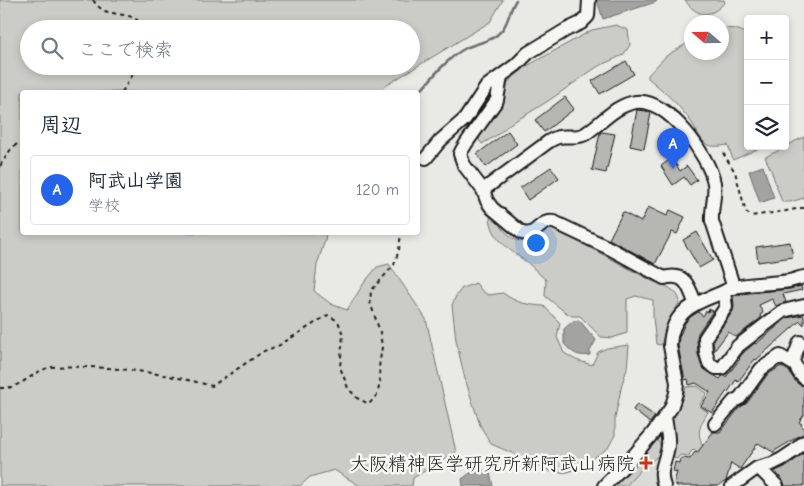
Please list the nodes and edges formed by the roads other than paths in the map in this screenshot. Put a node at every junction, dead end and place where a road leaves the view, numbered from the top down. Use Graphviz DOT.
graph roads {
  1 [pos="588,0"];
  2 [pos="501,76"];
  3 [pos="426,158"];
  4 [pos="483,190"];
  5 [pos="804,277"];
  6 [pos="728,290"];
  7 [pos="695,303"];
  8 [pos="804,306"];
  9 [pos="800,342"];
  10 [pos="792,363"];
  11 [pos="804,378"];
  12 [pos="665,417"];
  13 [pos="715,424"];
  14 [pos="804,442"];
  15 [pos="759,468"];
  16 [pos="604,486"];
  17 [pos="664,486"];
  18 [pos="732,486"];
  19 [pos="776,486"];
  1 -- 2 [label="street"];
  2 -- 3 [label="street"];
  2 -- 4 [label="street"];
  4 -- 6 [label="street"];
  4 -- 7 [label="street"];
  5 -- 6 [label="street"];
  6 -- 7 [label="street"];
  6 -- 8 [label="street"];
  7 -- 12 [label="street"];
  9 -- 10 [label="street"];
  10 -- 11 [label="street"];
  10 -- 13 [label="street"];
  12 -- 16 [label="street"];
  12 -- 17 [label="street"];
  14 -- 15 [label="street"];
  15 -- 18 [label="street"];
  15 -- 19 [label="street"];
}
